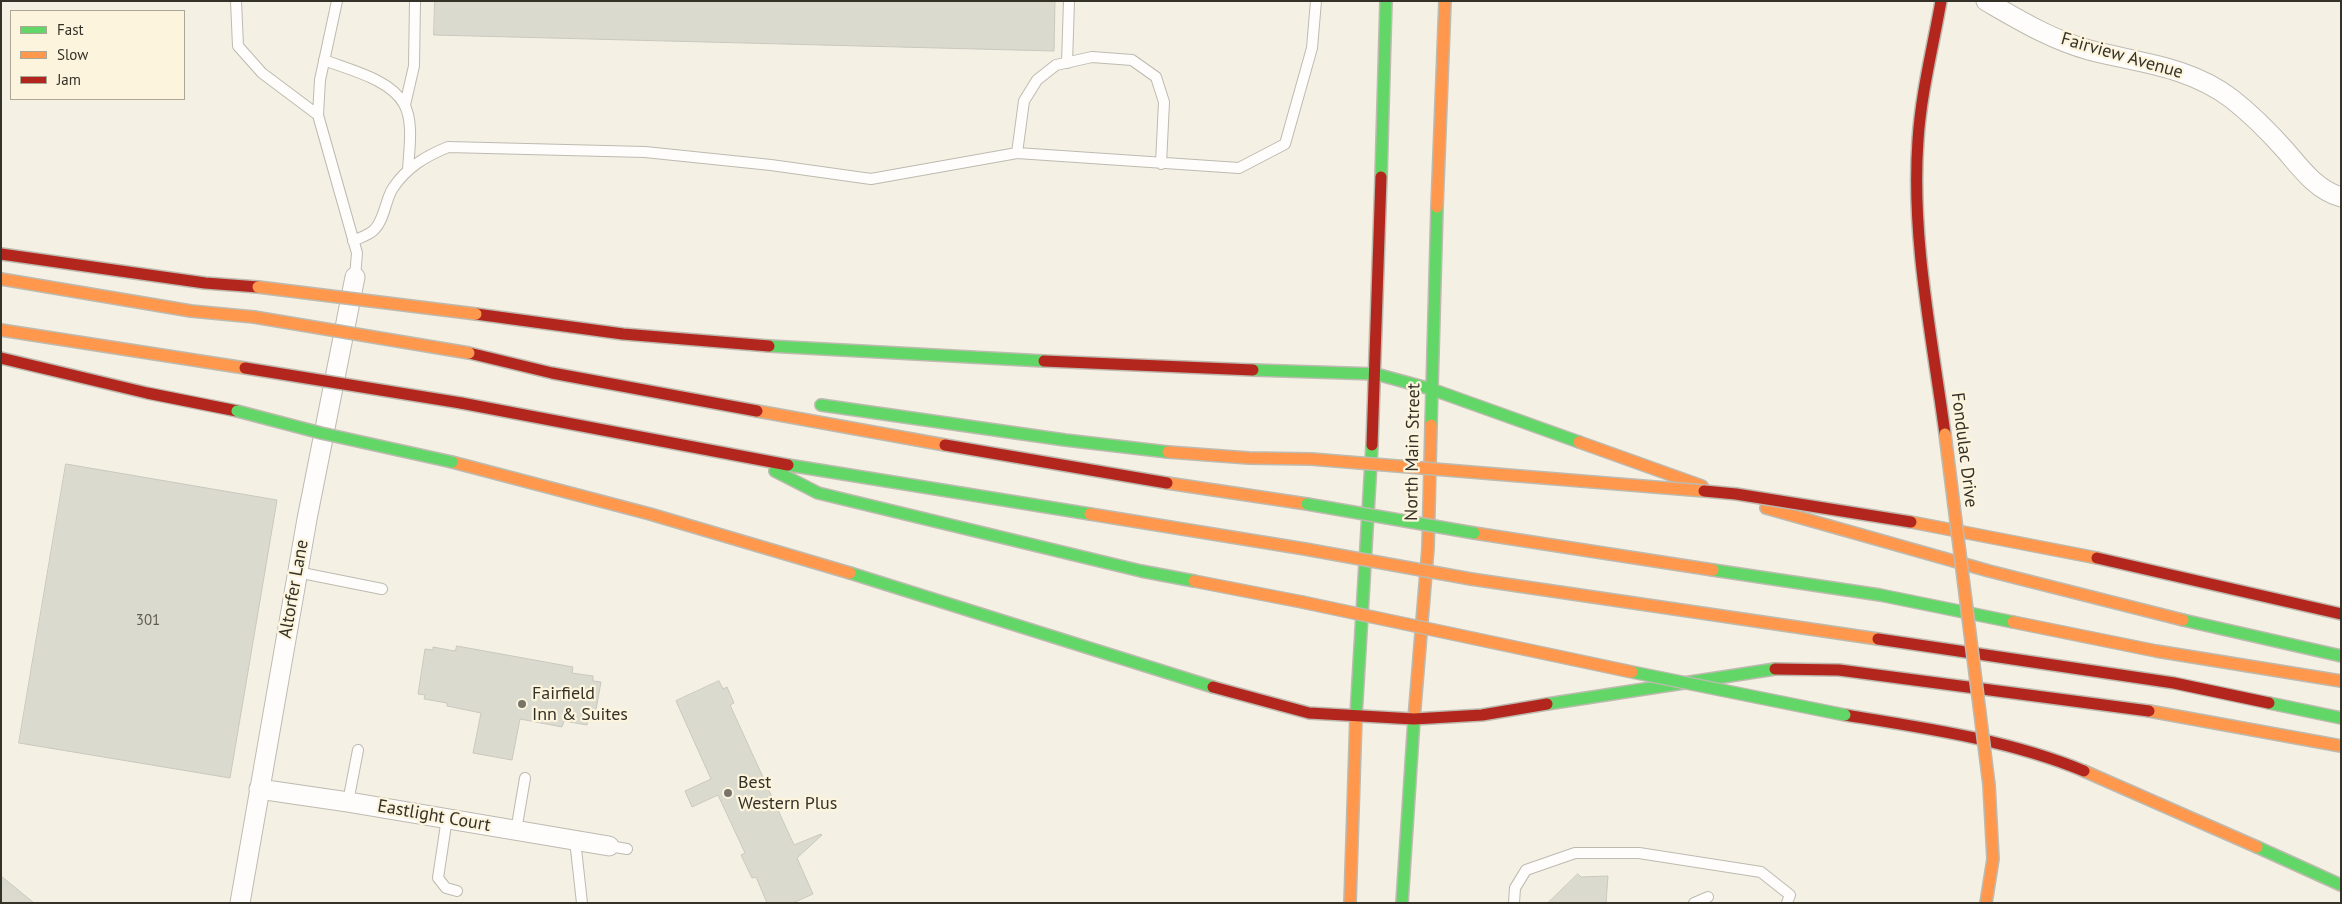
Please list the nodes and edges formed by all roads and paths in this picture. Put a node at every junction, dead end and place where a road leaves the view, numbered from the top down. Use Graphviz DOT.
graph roads {
  1 [pos="236,1"];
  2 [pos="337,1"];
  3 [pos="415,1"];
  4 [pos="1069,1"];
  5 [pos="1316,1"];
  6 [pos="1386,1"];
  7 [pos="1445,1"];
  8 [pos="1941,1"];
  9 [pos="1986,1"];
  10 [pos="324,60"];
  11 [pos="1067,63"];
  12 [pos="405,105"];
  13 [pos="318,115"];
  14 [pos="1017,153"];
  15 [pos="1161,164"];
  16 [pos="408,170"];
  17 [pos="2341,198"];
  18 [pos="353,241"];
  19 [pos="1,254"];
  20 [pos="355,277"];
  21 [pos="1,279"];
  22 [pos="1,330"];
  23 [pos="1,358"];
  24 [pos="552,373"];
  25 [pos="1376,374"];
  26 [pos="1431,389"];
  27 [pos="737,395"];
  28 [pos="805,403"];
  29 [pos="756,461"];
  30 [pos="298,572"];
  31 [pos="382,588"];
  32 [pos="2341,614"];
  33 [pos="2341,656"];
  34 [pos="2341,681"];
  35 [pos="1356,716"];
  36 [pos="2341,718"];
  37 [pos="1414,719"];
  38 [pos="2341,746"];
  39 [pos="358,750"];
  40 [pos="525,778"];
  41 [pos="259,789"];
  42 [pos="348,802"];
  43 [pos="448,818"];
  44 [pos="516,831"];
  45 [pos="575,840"];
  46 [pos="618,847"];
  47 [pos="2341,885"];
  48 [pos="458,892"];
  49 [pos="1708,897"];
  50 [pos="1789,899"];
  51 [pos="240,903"];
  52 [pos="582,903"];
  53 [pos="1350,903"];
  54 [pos="1402,903"];
  55 [pos="1514,903"];
  56 [pos="1694,903"];
  57 [pos="1986,903"];
  1 -- 13 [label="lane"];
  2 -- 10 [label="lane"];
  3 -- 12 [label="lane"];
  4 -- 11 [label="lane"];
  5 -- 15 [label="lane"];
  6 -- 25 [label="main road"];
  7 -- 26 [label="main road, North Main Street"];
  8 -- 57 [label="main road, Fondulac Drive, bridge"];
  9 -- 17 [label="street, Fairview Avenue"];
  10 -- 12 [label="lane"];
  10 -- 13 [label="lane"];
  11 -- 14 [label="lane"];
  11 -- 15 [label="lane"];
  12 -- 16 [label="lane"];
  13 -- 18 [label="lane"];
  14 -- 15 [label="lane"];
  14 -- 16 [label="lane"];
  16 -- 18 [label="lane"];
  18 -- 20 [label="lane"];
  19 -- 25 [label="main road, bridge"];
  20 -- 30 [label="street, Altorfer Lane"];
  21 -- 24 [label="main road, bridge"];
  22 -- 29 [label="main road, bridge"];
  23 -- 35 [label="main road, bridge"];
  24 -- 27 [label="main road"];
  24 -- 34 [label="main road, bridge"];
  25 -- 26 [label="main road"];
  25 -- 35 [label="main road"];
  26 -- 33 [label="main road"];
  26 -- 37 [label="main road, North Main Street"];
  28 -- 32 [label="main road, bridge"];
  29 -- 36 [label="main road, bridge"];
  29 -- 47 [label="main road, bridge"];
  30 -- 31 [label="lane"];
  30 -- 41 [label="street, Altorfer Lane"];
  35 -- 37 [label="main road"];
  35 -- 53 [label="main road"];
  37 -- 38 [label="main road"];
  37 -- 54 [label="main road, North Main Street"];
  39 -- 42 [label="lane"];
  40 -- 44 [label="lane"];
  41 -- 42 [label="street, Eastlight Court"];
  41 -- 51 [label="street, Altorfer Lane"];
  42 -- 43 [label="street, Eastlight Court"];
  43 -- 44 [label="street, Eastlight Court"];
  43 -- 48 [label="lane"];
  44 -- 45 [label="street, Eastlight Court"];
  45 -- 46 [label="street, Eastlight Court"];
  45 -- 52 [label="lane"];
  49 -- 56 [label="lane"];
  50 -- 55 [label="lane"];
}
